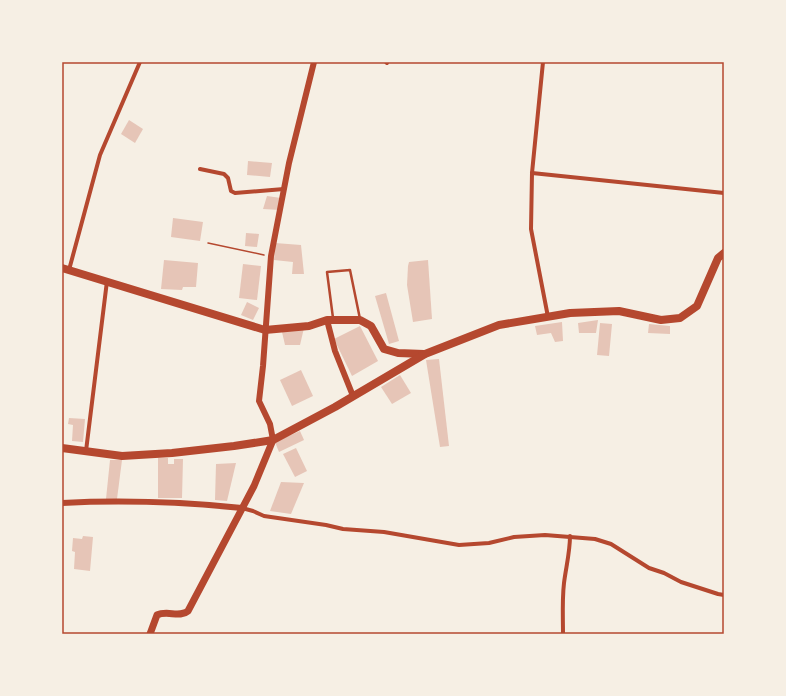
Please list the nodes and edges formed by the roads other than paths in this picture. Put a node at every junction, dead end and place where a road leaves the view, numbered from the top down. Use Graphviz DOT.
graph roads {
  1 [pos="140,62"];
  2 [pos="314,62"];
  3 [pos="543,62"];
  4 [pos="200,169"];
  5 [pos="532,174"];
  6 [pos="284,189"];
  7 [pos="724,193"];
  8 [pos="724,253"];
  9 [pos="65,269"];
  10 [pos="107,281"];
  11 [pos="548,317"];
  12 [pos="330,320"];
  13 [pos="360,320"];
  14 [pos="265,330"];
  15 [pos="425,354"];
  16 [pos="353,396"];
  17 [pos="273,440"];
  18 [pos="62,448"];
  19 [pos="86,451"];
  20 [pos="62,503"];
  21 [pos="242,508"];
  22 [pos="570,536"];
  23 [pos="724,595"];
  24 [pos="150,634"];
  25 [pos="563,634"];
  1 -- 9 [label="street"];
  2 -- 6 [label="street"];
  3 -- 5 [label="street"];
  4 -- 6 [label="street"];
  5 -- 7 [label="street"];
  5 -- 11 [label="street"];
  6 -- 14 [label="street"];
  8 -- 11 [label="main road"];
  9 -- 10 [label="main road"];
  10 -- 14 [label="main road"];
  10 -- 19 [label="street"];
  11 -- 15 [label="main road"];
  12 -- 13 [label="main road"];
  12 -- 13 [label="lane"];
  12 -- 14 [label="main road"];
  12 -- 16 [label="street"];
  13 -- 15 [label="main road"];
  14 -- 17 [label="street"];
  15 -- 16 [label="main road"];
  16 -- 17 [label="main road"];
  17 -- 19 [label="main road"];
  17 -- 21 [label="main road"];
  18 -- 19 [label="main road"];
  20 -- 21 [label="street"];
  21 -- 22 [label="street"];
  21 -- 24 [label="main road"];
  22 -- 23 [label="street"];
  22 -- 25 [label="street"];
}
